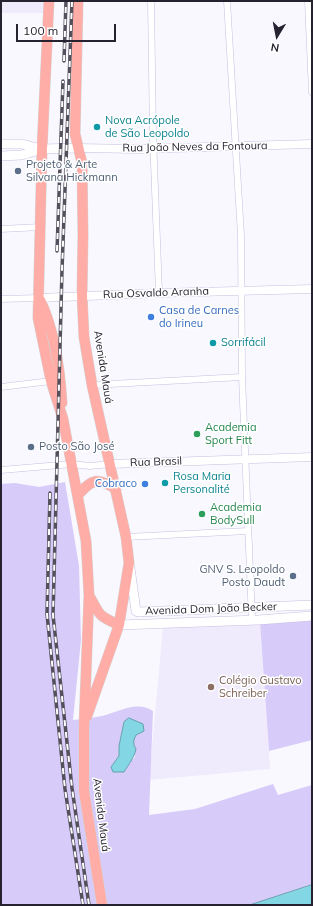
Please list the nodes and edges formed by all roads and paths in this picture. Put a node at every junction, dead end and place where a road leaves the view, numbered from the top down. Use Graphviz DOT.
graph roads {
  1 [pos="49,1"];
  2 [pos="78,1"];
  3 [pos="151,1"];
  4 [pos="227,1"];
  5 [pos="308,1"];
  6 [pos="312,92"];
  7 [pos="1,144"];
  8 [pos="312,144"];
  9 [pos="236,147"];
  10 [pos="78,148"];
  11 [pos="42,149"];
  12 [pos="153,149"];
  13 [pos="1,156"];
  14 [pos="41,227"];
  15 [pos="1,229"];
  16 [pos="312,289"];
  17 [pos="242,291"];
  18 [pos="159,293"];
  19 [pos="82,295"];
  20 [pos="39,298"];
  21 [pos="1,299"];
  22 [pos="242,378"];
  23 [pos="51,381"];
  24 [pos="92,385"];
  25 [pos="1,387"];
  26 [pos="63,419"];
  27 [pos="312,457"];
  28 [pos="245,459"];
  29 [pos="72,464"];
  30 [pos="110,464"];
  31 [pos="1,470"];
  32 [pos="116,489"];
  33 [pos="78,495"];
  34 [pos="248,531"];
  35 [pos="126,537"];
  36 [pos="129,563"];
  37 [pos="89,595"];
  38 [pos="312,605"];
  39 [pos="252,608"];
  40 [pos="312,616"];
  41 [pos="252,620"];
  42 [pos="119,625"];
  43 [pos="84,727"];
  44 [pos="102,905"];
  1 -- 11 [label="main road, Avenida Mauá"];
  2 -- 10 [label="main road, Avenida Mauá"];
  3 -- 12 [label="street"];
  4 -- 9 [label="street"];
  5 -- 6 [label="street"];
  7 -- 11 [label="main road"];
  8 -- 9 [label="street, Rua João Neves da Fontoura"];
  9 -- 12 [label="street, Rua João Neves da Fontoura"];
  9 -- 17 [label="street"];
  10 -- 11 [label="main road"];
  10 -- 12 [label="street, Rua João Neves da Fontoura"];
  10 -- 19 [label="main road, Avenida Mauá"];
  11 -- 13 [label="main road"];
  11 -- 14 [label="main road, Avenida Mauá"];
  12 -- 18 [label="street"];
  14 -- 15 [label="street"];
  14 -- 20 [label="main road, Avenida Mauá"];
  16 -- 17 [label="street, Rua Osvaldo Aranha"];
  17 -- 18 [label="street, Rua Osvaldo Aranha"];
  17 -- 22 [label="street"];
  18 -- 19 [label="street, Rua Osvaldo Aranha"];
  19 -- 20 [label="street, Rua Osvaldo Aranha"];
  19 -- 24 [label="main road, Avenida Mauá"];
  20 -- 21 [label="street, Rua Osvaldo Aranha"];
  20 -- 23 [label="main road, Avenida Mauá"];
  20 -- 26 [label="main road, Avenida Mauá"];
  22 -- 24 [label="street"];
  22 -- 28 [label="street"];
  23 -- 25 [label="street"];
  23 -- 26 [label="main road, Avenida Mauá"];
  24 -- 30 [label="main road, Avenida Mauá"];
  26 -- 29 [label="main road, Avenida Mauá"];
  27 -- 28 [label="street, Rua Brasil"];
  28 -- 30 [label="street, Rua Brasil"];
  28 -- 34 [label="street"];
  29 -- 30 [label="street, Rua Brasil"];
  29 -- 31 [label="street, Rua Brasil"];
  29 -- 33 [label="main road, Avenida Mauá"];
  30 -- 32 [label="main road, Avenida Mauá"];
  32 -- 33 [label="main road"];
  32 -- 35 [label="main road, Avenida Mauá"];
  33 -- 37 [label="main road, Avenida Mauá"];
  34 -- 35 [label="street"];
  34 -- 39 [label="street"];
  35 -- 36 [label="main road, Avenida Mauá"];
  36 -- 39 [label="main road, Avenida Dom João Becker"];
  36 -- 42 [label="main road, Avenida Mauá"];
  37 -- 42 [label="main road"];
  37 -- 43 [label="main road, Avenida Mauá"];
  38 -- 39 [label="main road, Avenida Dom João Becker"];
  39 -- 41 [label="street"];
  40 -- 41 [label="main road, Avenida Dom João Becker"];
  41 -- 42 [label="main road, Avenida Dom João Becker"];
  42 -- 43 [label="main road, Avenida Mauá"];
  43 -- 44 [label="main road, Avenida Mauá"];
}
